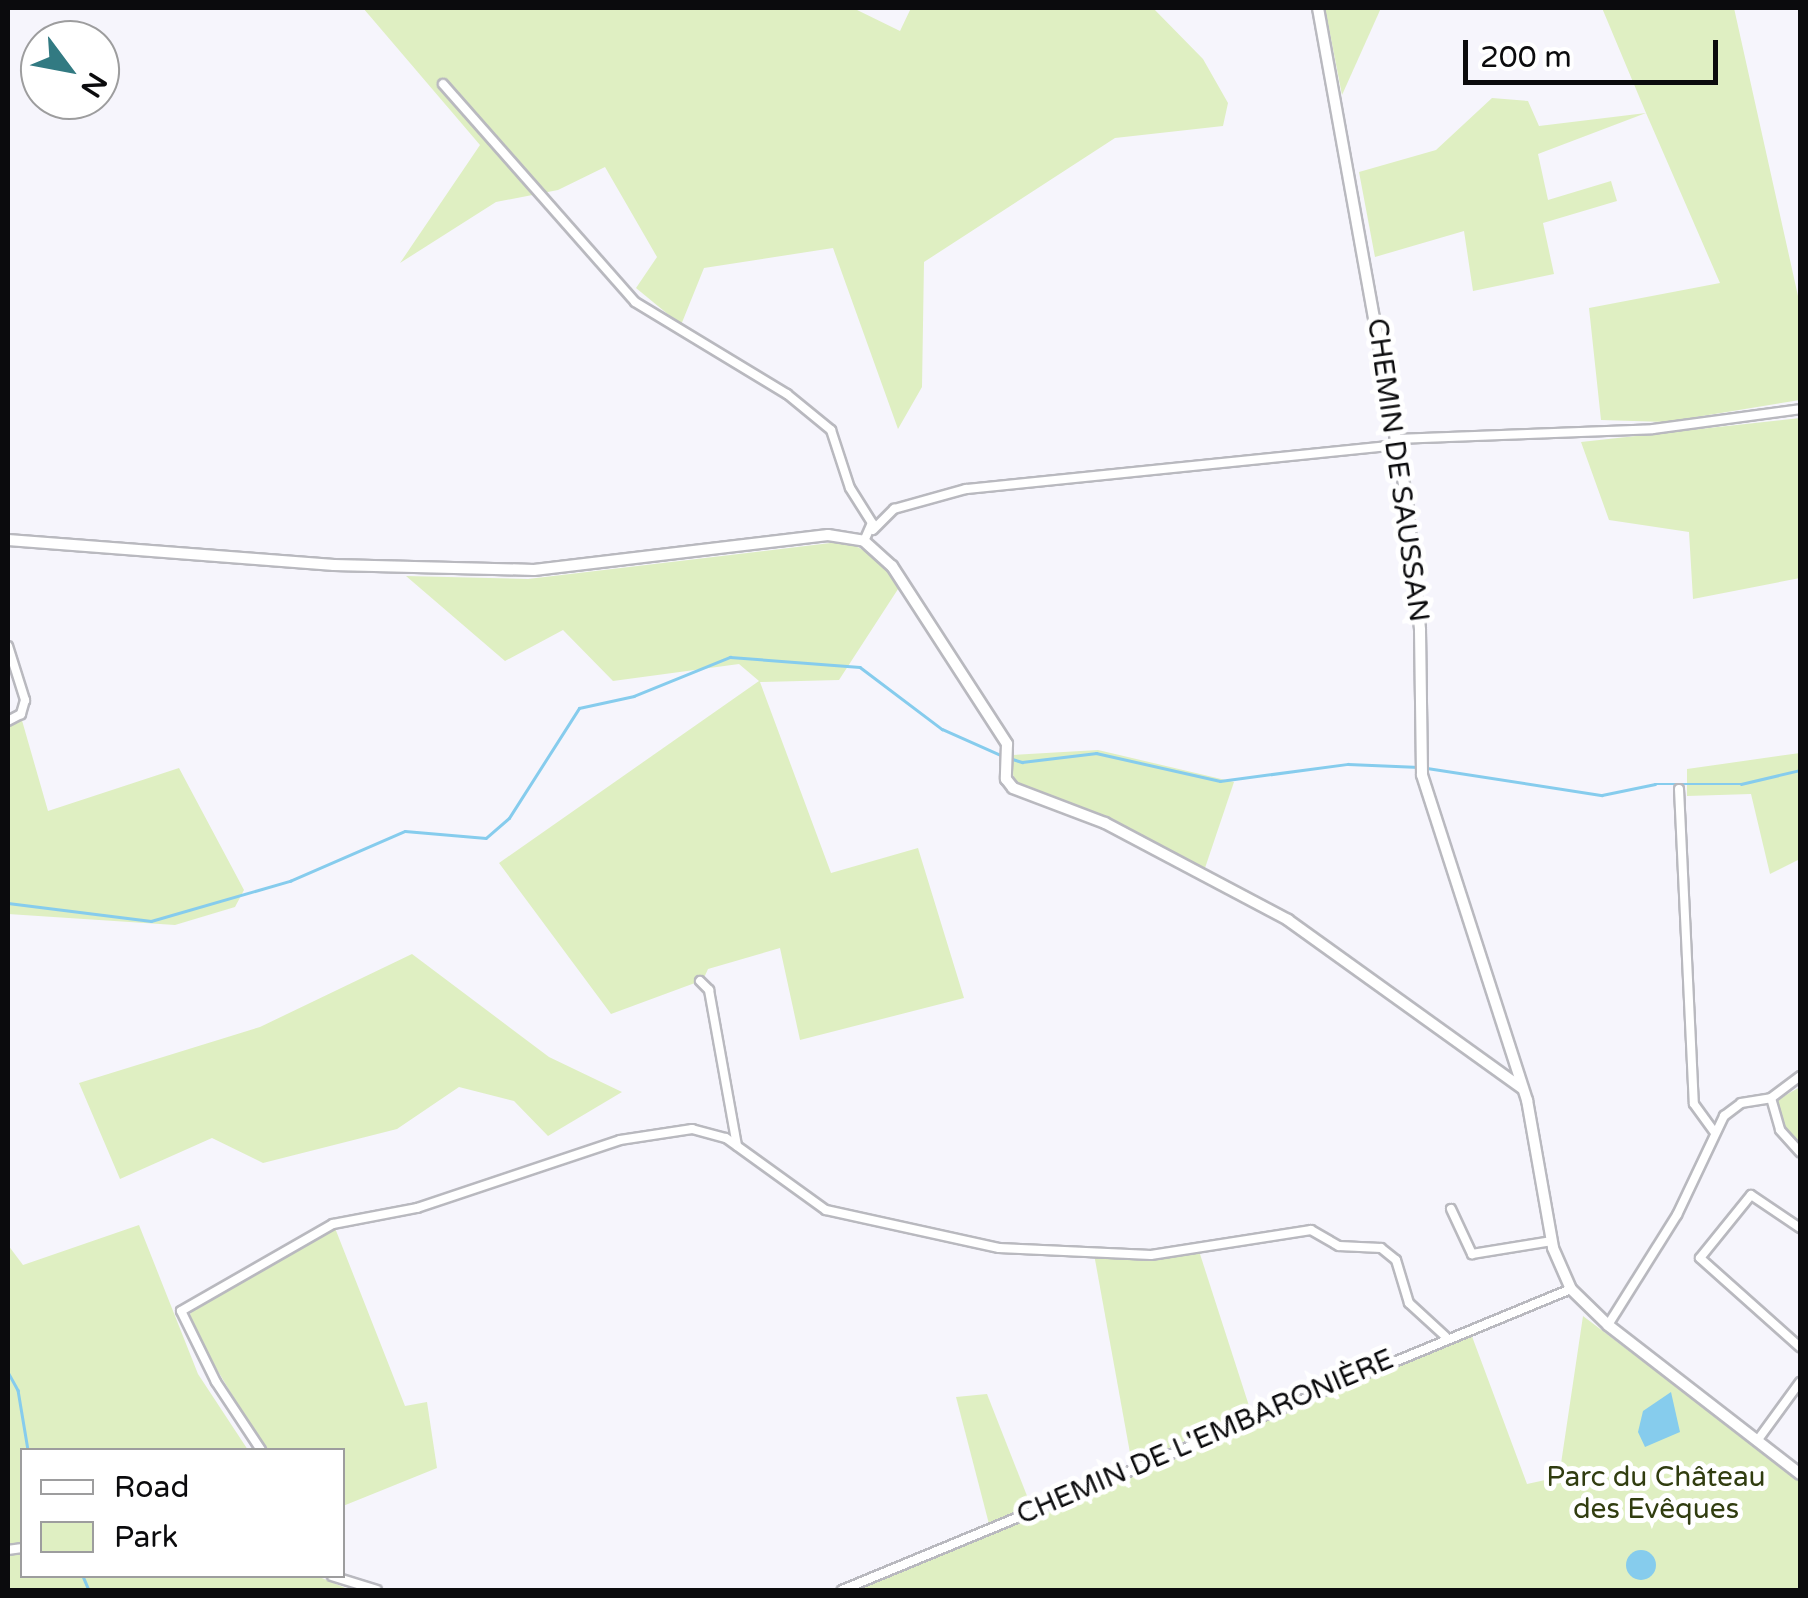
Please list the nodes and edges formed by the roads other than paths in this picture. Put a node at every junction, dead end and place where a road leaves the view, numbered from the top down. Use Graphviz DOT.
graph roads {
  1 [pos="1318,8"];
  2 [pos="443,84"];
  3 [pos="1800,409"];
  4 [pos="1396,442"];
  5 [pos="873,530"];
  6 [pos="8,540"];
  7 [pos="864,541"];
  8 [pos="8,646"];
  9 [pos="8,722"];
  10 [pos="1679,789"];
  11 [pos="700,981"];
  12 [pos="1506,1046"];
  13 [pos="1496,1064"];
  14 [pos="1800,1076"];
  15 [pos="1522,1088"];
  16 [pos="1771,1098"];
  17 [pos="1714,1132"];
  18 [pos="737,1145"];
  19 [pos="1800,1152"];
  20 [pos="1451,1209"];
  21 [pos="1800,1228"];
  22 [pos="1552,1240"];
  23 [pos="1573,1291"];
  24 [pos="1608,1325"];
  25 [pos="1445,1336"];
  26 [pos="1800,1347"];
  27 [pos="1800,1382"];
  28 [pos="1757,1441"];
  29 [pos="260,1448"];
  30 [pos="1800,1474"];
  31 [pos="338,1578"];
  32 [pos="377,1590"];
  33 [pos="842,1590"];
  1 -- 4 [label="street, CHEMIN DE SAUSSAN"];
  2 -- 5 [label="street"];
  3 -- 4 [label="street"];
  4 -- 5 [label="street"];
  4 -- 12 [label="street, CHEMIN DE SAUSSAN"];
  5 -- 7 [label="street"];
  6 -- 7 [label="street"];
  7 -- 13 [label="street"];
  8 -- 9 [label="street"];
  10 -- 17 [label="street"];
  11 -- 18 [label="street"];
  12 -- 13 [label="street"];
  12 -- 15 [label="street, CHEMIN DE SAUSSAN"];
  13 -- 15 [label="street"];
  14 -- 16 [label="street"];
  15 -- 22 [label="street, CHEMIN DE SAUSSAN"];
  16 -- 17 [label="street"];
  16 -- 19 [label="street"];
  17 -- 24 [label="street"];
  18 -- 25 [label="street"];
  18 -- 29 [label="street"];
  20 -- 22 [label="street"];
  21 -- 26 [label="street"];
  22 -- 23 [label="street, CHEMIN DE SAUSSAN"];
  23 -- 24 [label="street"];
  23 -- 25 [label="street, CHEMIN DE L'EMBARONIÈRE"];
  24 -- 28 [label="street"];
  25 -- 33 [label="street, CHEMIN DE L'EMBARONIÈRE"];
  27 -- 28 [label="street"];
  28 -- 30 [label="street"];
  31 -- 32 [label="street"];
}
